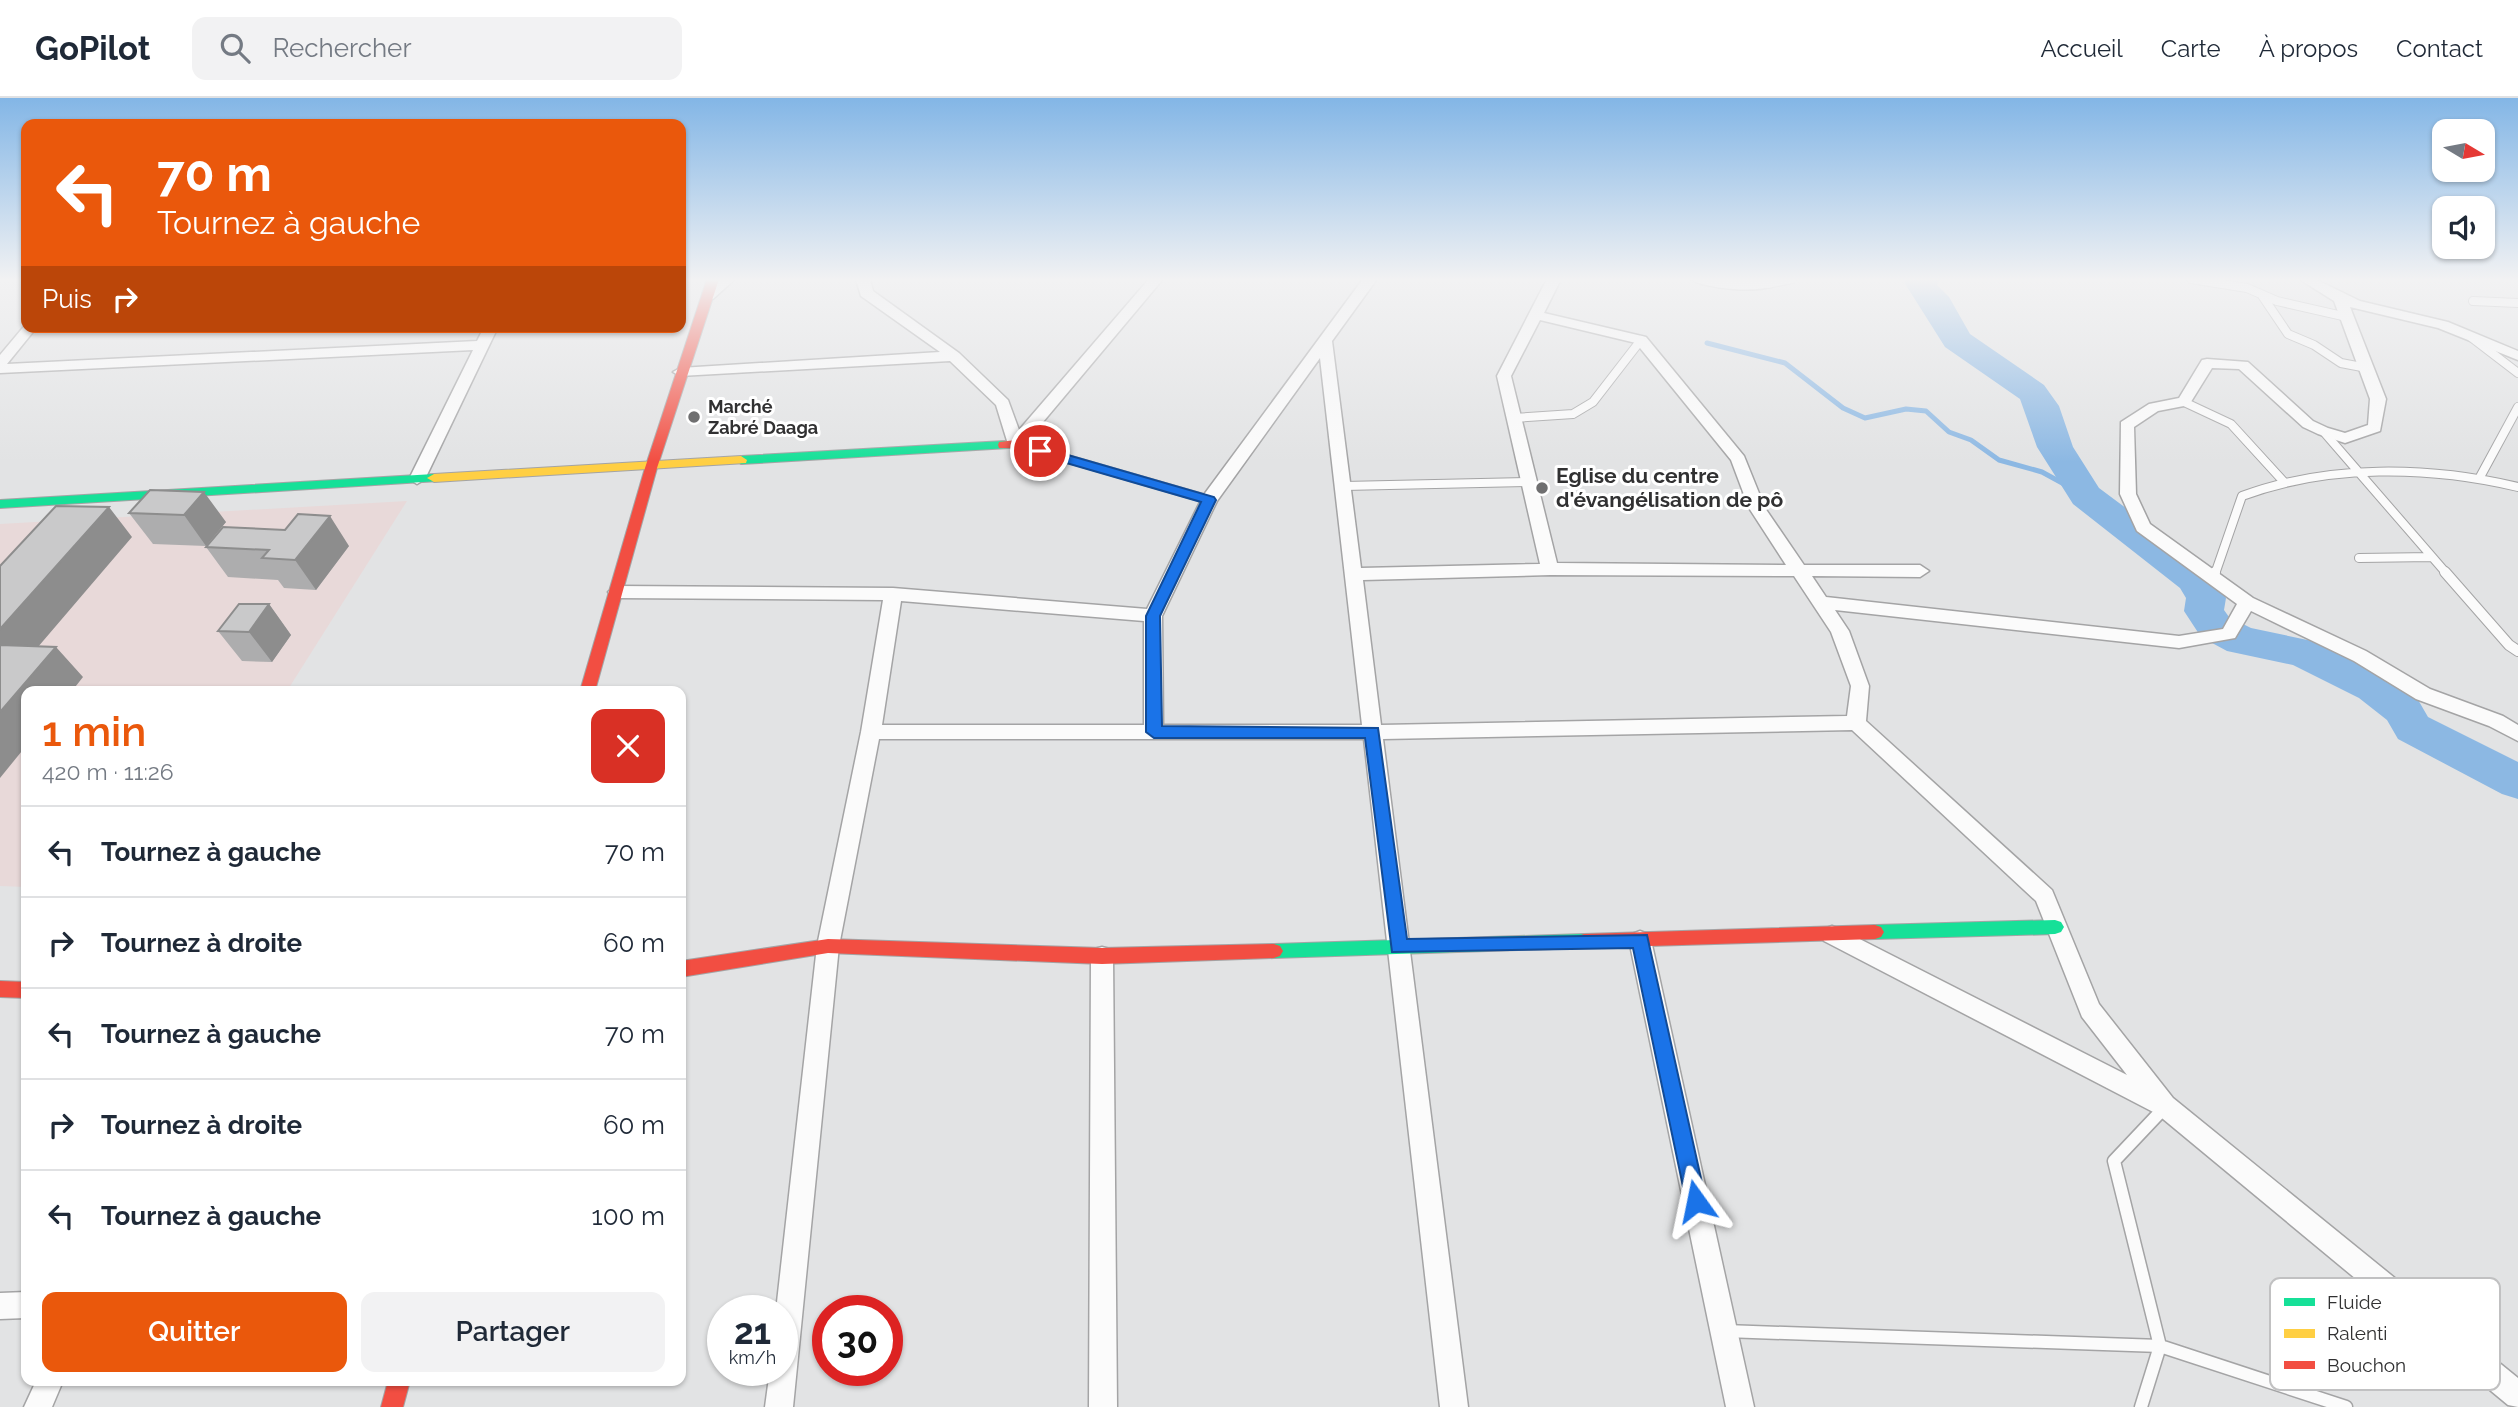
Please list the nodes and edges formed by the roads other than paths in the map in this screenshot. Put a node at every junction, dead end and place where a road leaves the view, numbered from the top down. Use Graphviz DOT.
graph roads {
  1 [pos="20,340"];
  2 [pos="484,340"];
  3 [pos="692,340"];
  4 [pos="932,340"];
  5 [pos="1104,340"];
  6 [pos="1325,340"];
  7 [pos="1522,340"];
  8 [pos="1642,340"];
  9 [pos="2303,340"];
  10 [pos="2356,340"];
  11 [pos="2474,340"];
  12 [pos="2479,340"];
  13 [pos="482,345"];
  14 [pos="954,356"];
  15 [pos="2518,356"];
  16 [pos="0,366"];
  17 [pos="2367,368"];
  18 [pos="680,373"];
  19 [pos="2518,373"];
  20 [pos="2184,402"];
  21 [pos="2518,407"];
  22 [pos="1514,418"];
  23 [pos="2323,431"];
  24 [pos="1016,444"];
  25 [pos="651,468"];
  26 [pos="2361,475"];
  27 [pos="2480,477"];
  28 [pos="417,478"];
  29 [pos="1530,482"];
  30 [pos="2284,482"];
  31 [pos="1344,486"];
  32 [pos="2518,487"];
  33 [pos="1209,500"];
  34 [pos="0,504"];
  35 [pos="2432,557"];
  36 [pos="2359,558"];
  37 [pos="1550,569"];
  38 [pos="1800,570"];
  39 [pos="1920,571"];
  40 [pos="1355,574"];
  41 [pos="2213,579"];
  42 [pos="617,592"];
  43 [pos="893,594"];
  44 [pos="2247,602"];
  45 [pos="1822,603"];
  46 [pos="1153,616"];
  47 [pos="2518,651"];
  48 [pos="589,686"];
  49 [pos="1856,723"];
  50 [pos="871,732"];
  51 [pos="1154,732"];
  52 [pos="1373,732"];
  53 [pos="2518,734"];
  54 [pos="2055,928"];
  55 [pos="1831,934"];
  56 [pos="1640,940"];
  57 [pos="828,946"];
  58 [pos="1399,947"];
  59 [pos="1102,956"];
  60 [pos="686,968"];
  61 [pos="0,989"];
  62 [pos="21,990"];
  63 [pos="2165,1107"];
  64 [pos="2375,1278"];
  65 [pos="21,1305"];
  66 [pos="0,1306"];
  67 [pos="1724,1331"];
  68 [pos="2160,1346"];
  69 [pos="2500,1380"];
  70 [pos="2270,1382"];
  71 [pos="48,1386"];
  72 [pos="398,1386"];
  73 [pos="2294,1390"];
  74 [pos="2518,1395"];
  75 [pos="38,1407"];
  76 [pos="392,1407"];
  77 [pos="779,1407"];
  78 [pos="1103,1407"];
  79 [pos="1454,1407"];
  80 [pos="1740,1407"];
  81 [pos="2141,1407"];
  82 [pos="2346,1407"];
  1 -- 16 [label="street"];
  2 -- 13 [label="street"];
  3 -- 18 [label="street"];
  4 -- 14 [label="street"];
  5 -- 24 [label="street"];
  6 -- 31 [label="street"];
  6 -- 33 [label="street"];
  7 -- 22 [label="street"];
  8 -- 22 [label="lane"];
  8 -- 38 [label="street"];
  9 -- 17 [label="lane"];
  10 -- 17 [label="street"];
  11 -- 19 [label="lane"];
  12 -- 15 [label="street"];
  13 -- 16 [label="street"];
  13 -- 28 [label="street"];
  14 -- 18 [label="street"];
  14 -- 24 [label="street"];
  17 -- 23 [label="street"];
  18 -- 25 [label="street"];
  20 -- 23 [label="street"];
  20 -- 30 [label="lane"];
  20 -- 41 [label="street"];
  21 -- 27 [label="lane"];
  22 -- 29 [label="street"];
  23 -- 26 [label="lane"];
  24 -- 25 [label="street"];
  24 -- 33 [label="street"];
  25 -- 28 [label="street"];
  25 -- 42 [label="street"];
  26 -- 27 [label="lane"];
  26 -- 30 [label="lane"];
  26 -- 35 [label="lane"];
  27 -- 32 [label="lane"];
  28 -- 34 [label="street"];
  29 -- 31 [label="lane"];
  29 -- 37 [label="street"];
  30 -- 41 [label="lane"];
  31 -- 40 [label="street"];
  33 -- 46 [label="street"];
  35 -- 36 [label="lane"];
  35 -- 47 [label="lane"];
  37 -- 38 [label="street"];
  37 -- 40 [label="street"];
  38 -- 39 [label="street"];
  38 -- 45 [label="street"];
  40 -- 52 [label="street"];
  41 -- 44 [label="street"];
  42 -- 43 [label="street"];
  42 -- 48 [label="street"];
  43 -- 46 [label="street"];
  43 -- 50 [label="street"];
  44 -- 45 [label="street"];
  44 -- 53 [label="street"];
  45 -- 49 [label="street"];
  46 -- 51 [label="street"];
  49 -- 52 [label="street"];
  49 -- 54 [label="street"];
  50 -- 51 [label="street"];
  50 -- 57 [label="street"];
  51 -- 52 [label="street"];
  52 -- 58 [label="street"];
  54 -- 55 [label="street"];
  54 -- 63 [label="street"];
  55 -- 56 [label="street"];
  55 -- 63 [label="street"];
  56 -- 58 [label="street"];
  56 -- 67 [label="street"];
  57 -- 59 [label="street"];
  57 -- 60 [label="street"];
  57 -- 77 [label="street"];
  58 -- 59 [label="street"];
  58 -- 79 [label="street"];
  59 -- 78 [label="street"];
  61 -- 62 [label="street"];
  63 -- 64 [label="street"];
  63 -- 68 [label="lane"];
  65 -- 66 [label="street"];
  67 -- 68 [label="lane"];
  67 -- 80 [label="street"];
  68 -- 70 [label="lane"];
  68 -- 81 [label="lane"];
  69 -- 74 [label="street"];
  71 -- 75 [label="street"];
  72 -- 76 [label="street"];
  73 -- 82 [label="lane"];
}
